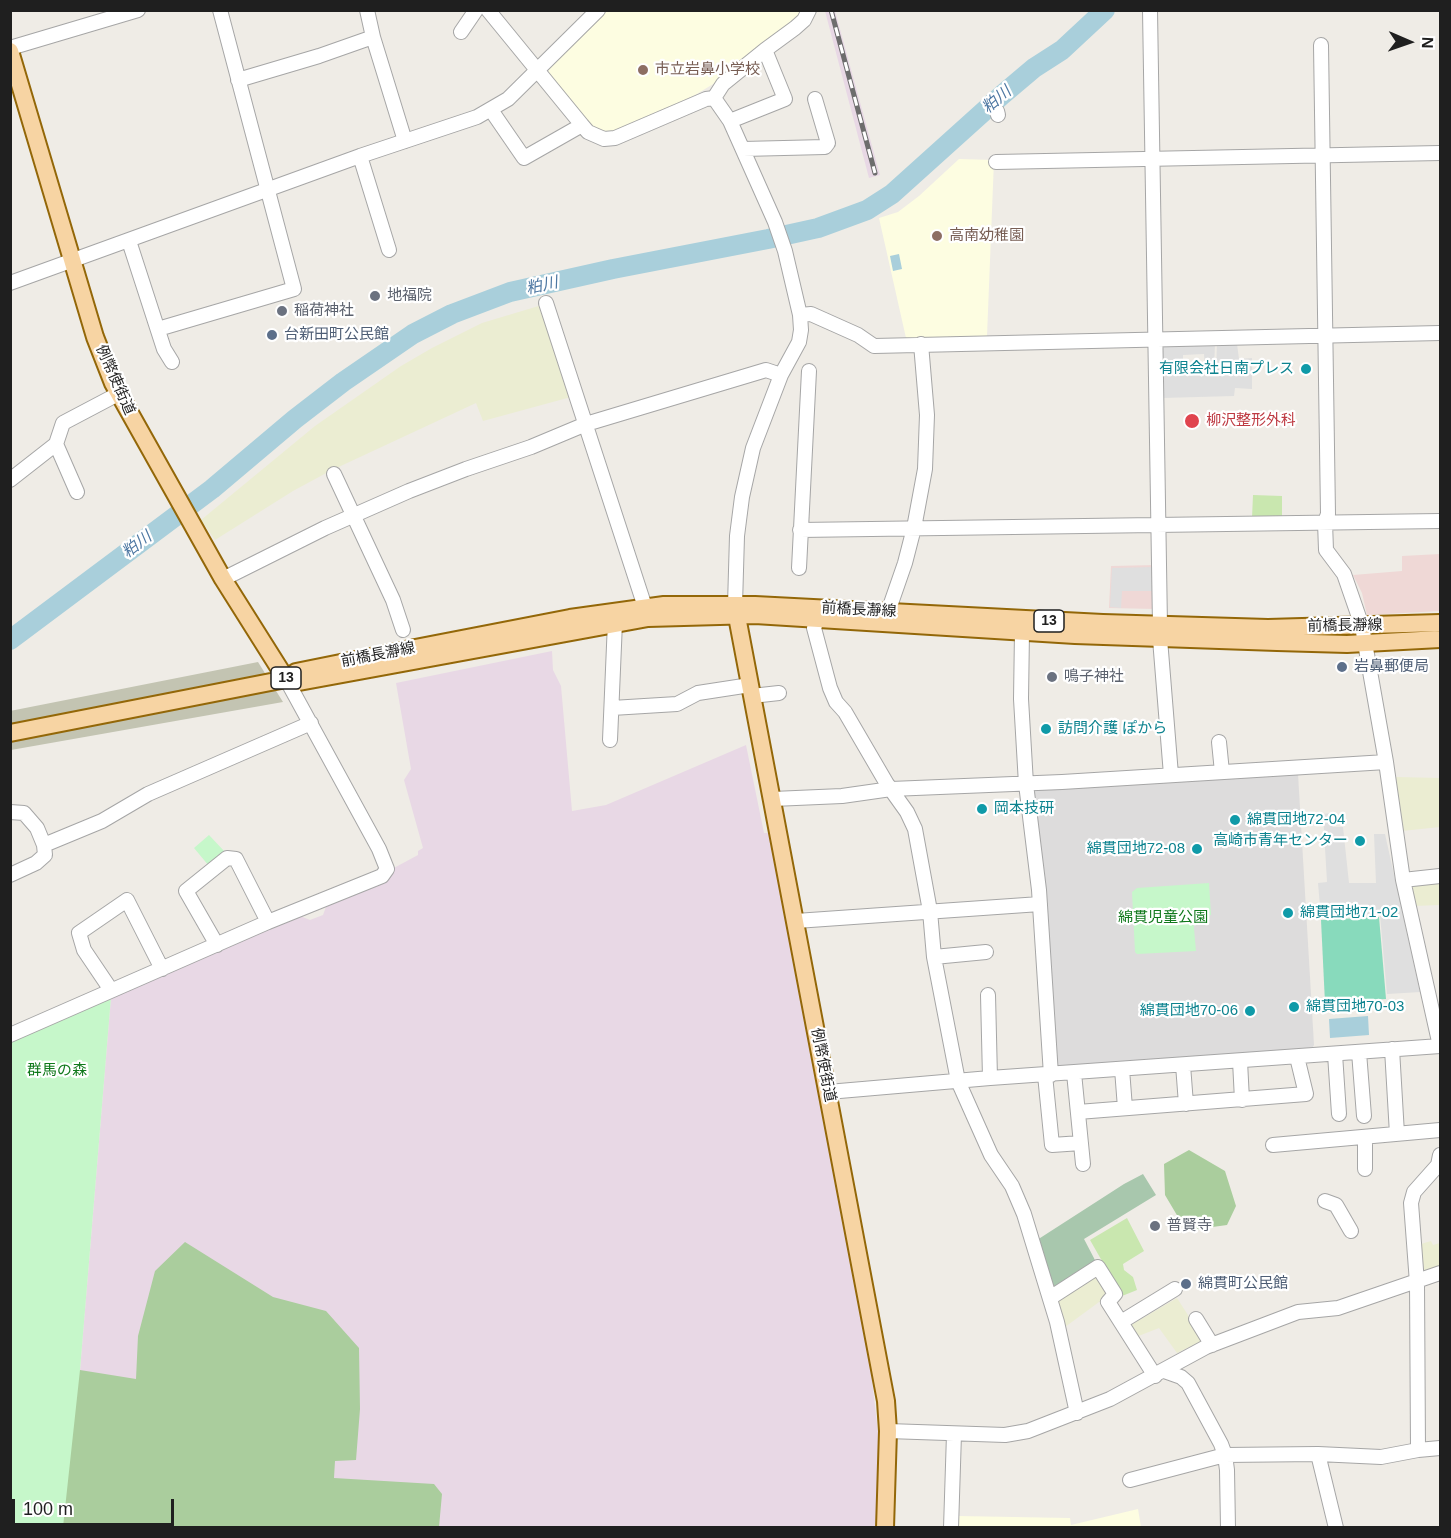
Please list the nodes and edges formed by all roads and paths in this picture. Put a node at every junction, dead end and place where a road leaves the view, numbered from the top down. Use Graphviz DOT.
graph roads {
  1 [pos="138,10"];
  2 [pos="220,10"];
  3 [pos="367,10"];
  4 [pos="476,10"];
  5 [pos="488,10"];
  6 [pos="598,10"];
  7 [pos="809,10"];
  8 [pos="1150,10"];
  9 [pos="461,32"];
  10 [pos="373,37"];
  11 [pos="1321,45"];
  12 [pos="10,49"];
  13 [pos="765,50"];
  14 [pos="537,71"];
  15 [pos="238,80"];
  16 [pos="714,98"];
  17 [pos="815,99"];
  18 [pos="492,110"];
  19 [pos="730,121"];
  20 [pos="582,125"];
  21 [pos="405,141"];
  22 [pos="743,149"];
  23 [pos="1440,153"];
  24 [pos="360,156"];
  25 [pos="1323,157"];
  26 [pos="1153,160"];
  27 [pos="996,162"];
  28 [pos="267,190"];
  29 [pos="129,241"];
  30 [pos="389,250"];
  31 [pos="74,261"];
  32 [pos="10,284"];
  33 [pos="546,303"];
  34 [pos="800,315"];
  35 [pos="158,329"];
  36 [pos="1440,333"];
  37 [pos="1325,335"];
  38 [pos="1156,339"];
  39 [pos="921,344"];
  40 [pos="172,362"];
  41 [pos="809,371"];
  42 [pos="782,375"];
  43 [pos="118,394"];
  44 [pos="586,424"];
  45 [pos="56,444"];
  46 [pos="334,474"];
  47 [pos="10,480"];
  48 [pos="77,492"];
  49 [pos="353,516"];
  50 [pos="1440,521"];
  51 [pos="1325,522"];
  52 [pos="1158,525"];
  53 [pos="914,528"];
  54 [pos="800,530"];
  55 [pos="799,568"];
  56 [pos="223,579"];
  57 [pos="645,607"];
  58 [pos="736,610"];
  59 [pos="888,612"];
  60 [pos="817,620"];
  61 [pos="615,622"];
  62 [pos="1440,623"];
  63 [pos="403,630"];
  64 [pos="1023,632"];
  65 [pos="1160,632"];
  66 [pos="1364,635"];
  67 [pos="1440,639"];
  68 [pos="286,679"];
  69 [pos="751,691"];
  70 [pos="779,693"];
  71 [pos="612,708"];
  72 [pos="311,723"];
  73 [pos="10,733"];
  74 [pos="610,740"];
  75 [pos="1219,742"];
  76 [pos="1386,762"];
  77 [pos="1222,772"];
  78 [pos="1171,775"];
  79 [pos="1026,784"];
  80 [pos="891,789"];
  81 [pos="773,799"];
  82 [pos="10,812"];
  83 [pos="44,845"];
  84 [pos="10,875"];
  85 [pos="1440,876"];
  86 [pos="1403,880"];
  87 [pos="1040,904"];
  88 [pos="930,911"];
  89 [pos="796,921"];
  90 [pos="268,922"];
  91 [pos="217,945"];
  92 [pos="986,952"];
  93 [pos="934,957"];
  94 [pos="162,969"];
  95 [pos="111,990"];
  96 [pos="988,995"];
  97 [pos="10,1035"];
  98 [pos="1440,1046"];
  99 [pos="1392,1049"];
  100 [pos="1359,1052"];
  101 [pos="1335,1054"];
  102 [pos="1298,1057"];
  103 [pos="1240,1061"];
  104 [pos="1183,1065"];
  105 [pos="1122,1069"];
  106 [pos="1074,1073"];
  107 [pos="1048,1075"];
  108 [pos="990,1078"];
  109 [pos="958,1081"];
  110 [pos="828,1092"];
  111 [pos="1242,1100"];
  112 [pos="1186,1104"];
  113 [pos="1125,1108"];
  114 [pos="1078,1112"];
  115 [pos="1339,1113"];
  116 [pos="1364,1116"];
  117 [pos="1440,1130"];
  118 [pos="1397,1134"];
  119 [pos="1365,1137"];
  120 [pos="1081,1143"];
  121 [pos="1273,1145"];
  122 [pos="1440,1155"];
  123 [pos="1083,1164"];
  124 [pos="1365,1169"];
  125 [pos="1325,1201"];
  126 [pos="1351,1231"];
  127 [pos="1440,1273"];
  128 [pos="1417,1282"];
  129 [pos="1175,1289"];
  130 [pos="1050,1298"];
  131 [pos="1197,1319"];
  132 [pos="1121,1322"];
  133 [pos="1212,1344"];
  134 [pos="1159,1373"];
  135 [pos="1077,1413"];
  136 [pos="888,1431"];
  137 [pos="954,1434"];
  138 [pos="1440,1448"];
  139 [pos="1418,1450"];
  140 [pos="1318,1454"];
  141 [pos="1225,1455"];
  142 [pos="1130,1479"];
  143 [pos="885,1527"];
  144 [pos="951,1527"];
  145 [pos="1228,1527"];
  146 [pos="1336,1527"];
  1 -- 12 [label="street"];
  2 -- 15 [label="street"];
  3 -- 10 [label="street"];
  4 -- 9 [label="street"];
  5 -- 14 [label="street"];
  6 -- 14 [label="street"];
  7 -- 13 [label="street"];
  8 -- 26 [label="street"];
  10 -- 15 [label="street"];
  10 -- 21 [label="street"];
  11 -- 25 [label="street"];
  12 -- 31 [label="main road, 例幣使街道"];
  13 -- 16 [label="street"];
  13 -- 19 [label="street"];
  14 -- 18 [label="street"];
  14 -- 20 [label="street"];
  15 -- 28 [label="street"];
  16 -- 19 [label="street"];
  16 -- 20 [label="street"];
  17 -- 22 [label="street"];
  18 -- 20 [label="street"];
  18 -- 21 [label="street"];
  19 -- 22 [label="street"];
  21 -- 24 [label="street"];
  22 -- 34 [label="street"];
  23 -- 25 [label="street"];
  24 -- 28 [label="street"];
  24 -- 30 [label="street"];
  25 -- 26 [label="street"];
  25 -- 37 [label="street"];
  26 -- 27 [label="street"];
  26 -- 38 [label="street"];
  28 -- 29 [label="street"];
  28 -- 35 [label="street"];
  29 -- 31 [label="street"];
  29 -- 35 [label="street"];
  31 -- 32 [label="street"];
  31 -- 43 [label="main road, 例幣使街道"];
  33 -- 44 [label="street"];
  34 -- 39 [label="street"];
  34 -- 42 [label="street"];
  35 -- 40 [label="street"];
  36 -- 37 [label="street"];
  37 -- 38 [label="street"];
  37 -- 51 [label="street"];
  38 -- 39 [label="street"];
  38 -- 52 [label="street"];
  39 -- 53 [label="street"];
  41 -- 54 [label="street"];
  42 -- 44 [label="street"];
  42 -- 58 [label="street"];
  43 -- 45 [label="street"];
  43 -- 56 [label="main road, 例幣使街道"];
  44 -- 49 [label="street"];
  44 -- 57 [label="street"];
  45 -- 47 [label="street"];
  45 -- 48 [label="street"];
  46 -- 49 [label="street"];
  49 -- 56 [label="street"];
  49 -- 63 [label="street"];
  50 -- 51 [label="street"];
  51 -- 52 [label="street"];
  51 -- 66 [label="street"];
  52 -- 53 [label="street"];
  52 -- 65 [label="street"];
  53 -- 54 [label="street"];
  53 -- 59 [label="street"];
  54 -- 55 [label="street"];
  56 -- 68 [label="main road, 例幣使街道"];
  57 -- 58 [label="main road, 前橋長瀞線 / 13"];
  57 -- 68 [label="main road, 前橋長瀞線 / 13"];
  58 -- 59 [label="main road, 前橋長瀞線 / 13"];
  58 -- 60 [label="main road, 前橋長瀞線 / 13"];
  58 -- 61 [label="main road, 前橋長瀞線 / 13"];
  58 -- 69 [label="main road, 例幣使街道"];
  59 -- 65 [label="main road, 前橋長瀞線 / 13"];
  60 -- 64 [label="main road, 前橋長瀞線 / 13"];
  60 -- 80 [label="street"];
  61 -- 68 [label="main road, 前橋長瀞線 / 13"];
  61 -- 71 [label="street"];
  62 -- 66 [label="main road, 前橋長瀞線 / 13"];
  64 -- 65 [label="main road, 前橋長瀞線 / 13"];
  64 -- 79 [label="street"];
  65 -- 66 [label="main road, 前橋長瀞線 / 13"];
  65 -- 78 [label="street"];
  66 -- 67 [label="main road, 前橋長瀞線 / 13"];
  66 -- 76 [label="street"];
  68 -- 72 [label="street"];
  68 -- 73 [label="main road, 前橋長瀞線 / 13"];
  69 -- 70 [label="street"];
  69 -- 71 [label="street"];
  69 -- 81 [label="main road, 例幣使街道"];
  71 -- 74 [label="street"];
  72 -- 83 [label="street"];
  72 -- 90 [label="street"];
  75 -- 77 [label="street"];
  76 -- 77 [label="street"];
  76 -- 86 [label="street"];
  77 -- 78 [label="street"];
  78 -- 79 [label="street"];
  79 -- 80 [label="street"];
  79 -- 87 [label="street"];
  80 -- 81 [label="street"];
  80 -- 88 [label="street"];
  81 -- 89 [label="main road, 例幣使街道"];
  82 -- 83 [label="street"];
  83 -- 84 [label="street"];
  85 -- 86 [label="street"];
  86 -- 98 [label="street"];
  87 -- 88 [label="street"];
  87 -- 107 [label="street"];
  88 -- 89 [label="street"];
  88 -- 93 [label="street"];
  89 -- 110 [label="main road, 例幣使街道"];
  90 -- 91 [label="street"];
  90 -- 91 [label="street"];
  91 -- 94 [label="street"];
  92 -- 93 [label="street"];
  93 -- 109 [label="street"];
  94 -- 95 [label="street"];
  94 -- 95 [label="street"];
  95 -- 97 [label="street"];
  96 -- 108 [label="street"];
  98 -- 99 [label="street"];
  99 -- 100 [label="street"];
  99 -- 118 [label="street"];
  100 -- 101 [label="street"];
  100 -- 116 [label="street"];
  101 -- 102 [label="street"];
  101 -- 115 [label="street"];
  102 -- 103 [label="street"];
  102 -- 111 [label="street"];
  103 -- 104 [label="street"];
  103 -- 111 [label="street"];
  104 -- 105 [label="street"];
  104 -- 112 [label="street"];
  105 -- 106 [label="street"];
  105 -- 113 [label="street"];
  106 -- 107 [label="street"];
  106 -- 114 [label="street"];
  107 -- 108 [label="street"];
  107 -- 120 [label="street"];
  108 -- 109 [label="street"];
  109 -- 110 [label="street"];
  109 -- 130 [label="street"];
  110 -- 136 [label="main road, 例幣使街道"];
  111 -- 112 [label="street"];
  112 -- 113 [label="street"];
  113 -- 114 [label="street"];
  114 -- 120 [label="street"];
  117 -- 118 [label="street"];
  118 -- 119 [label="street"];
  119 -- 121 [label="street"];
  119 -- 124 [label="street"];
  120 -- 123 [label="street"];
  122 -- 128 [label="street"];
  125 -- 126 [label="street"];
  127 -- 128 [label="street"];
  128 -- 133 [label="street"];
  128 -- 139 [label="street"];
  129 -- 132 [label="street"];
  130 -- 132 [label="street"];
  130 -- 135 [label="street"];
  131 -- 133 [label="street"];
  132 -- 134 [label="street"];
  133 -- 134 [label="street"];
  134 -- 135 [label="street"];
  134 -- 141 [label="street"];
  135 -- 137 [label="street"];
  136 -- 137 [label="street"];
  136 -- 143 [label="main road, 例幣使街道"];
  137 -- 144 [label="street"];
  138 -- 139 [label="street"];
  139 -- 140 [label="street"];
  140 -- 141 [label="street"];
  140 -- 146 [label="street"];
  141 -- 142 [label="street"];
  141 -- 145 [label="street"];
}
